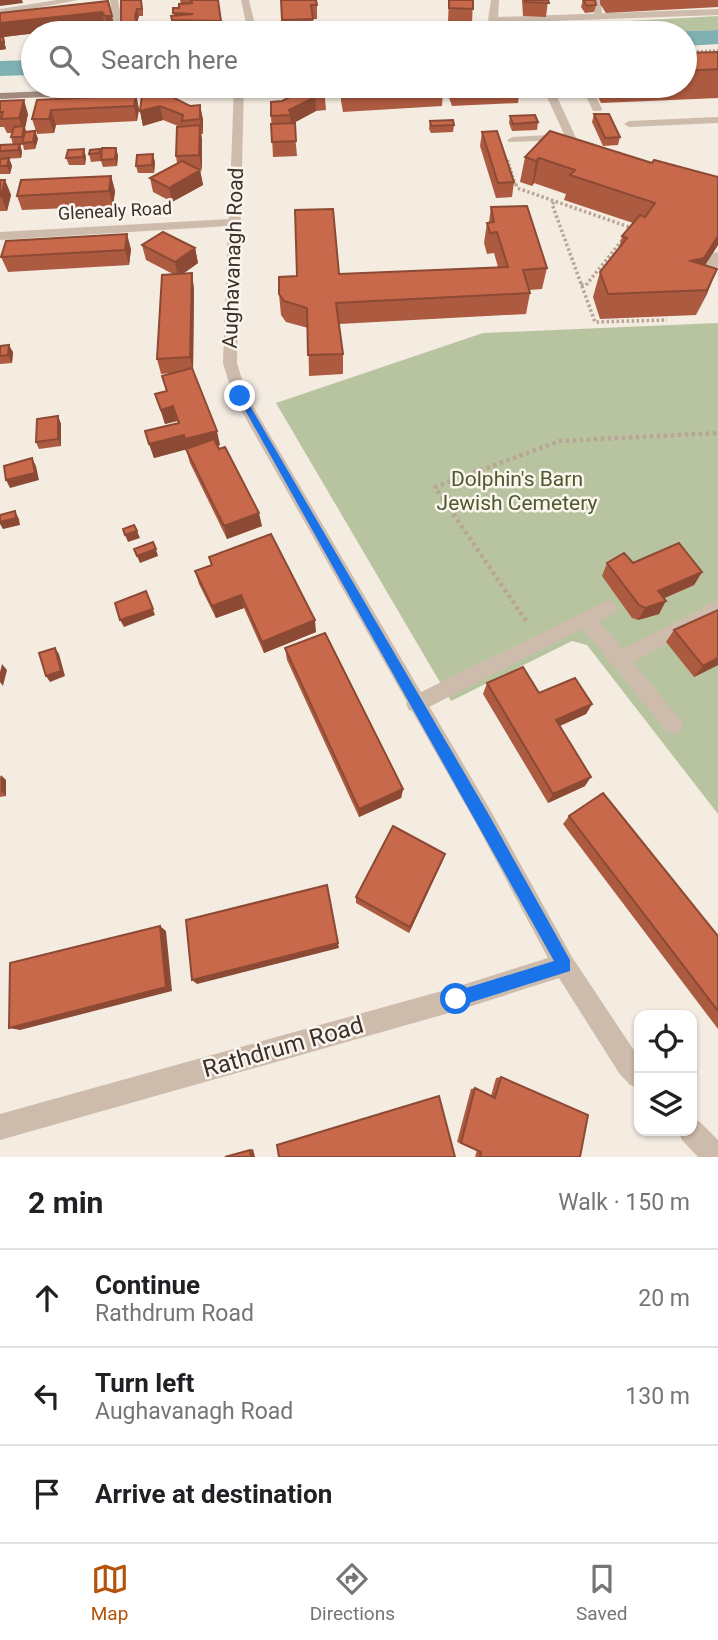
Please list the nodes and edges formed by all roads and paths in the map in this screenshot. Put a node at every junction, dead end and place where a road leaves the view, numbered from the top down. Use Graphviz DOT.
graph roads {
  1 [pos="74,0"];
  2 [pos="114,0"];
  3 [pos="245,0"];
  4 [pos="495,0"];
  5 [pos="596,0"];
  6 [pos="0,12"];
  7 [pos="718,12"];
  8 [pos="600,16"];
  9 [pos="117,21"];
  10 [pos="250,21"];
  11 [pos="718,50"];
  12 [pos="697,51"];
  13 [pos="21,95"];
  14 [pos="0,96"];
  15 [pos="238,98"];
  16 [pos="553,98"];
  17 [pos="592,98"];
  18 [pos="597,109"];
  19 [pos="718,120"];
  20 [pos="629,124"];
  21 [pos="570,136"];
  22 [pos="513,140"];
  23 [pos="598,149"];
  24 [pos="505,150"];
  25 [pos="555,201"];
  26 [pos="233,222"];
  27 [pos="0,236"];
  28 [pos="718,256"];
  29 [pos="581,285"];
  30 [pos="696,291"];
  31 [pos="667,320"];
  32 [pos="718,433"];
  33 [pos="608,608"];
  34 [pos="718,608"];
  35 [pos="586,619"];
  36 [pos="540,642"];
  37 [pos="620,660"];
  38 [pos="416,704"];
  39 [pos="673,725"];
  40 [pos="565,965"];
  41 [pos="636,1073"];
  42 [pos="0,1127"];
  43 [pos="696,1136"];
  44 [pos="716,1157"];
  1 -- 6 [label="street"];
  2 -- 9 [label="street"];
  3 -- 10 [label="street"];
  4 -- 8 [label="street"];
  5 -- 8 [label="street"];
  7 -- 8 [label="street"];
  11 -- 12 [label="path"];
  13 -- 14 [label="main road"];
  15 -- 26 [label="street, Aughavanagh Road"];
  16 -- 21 [label="street"];
  17 -- 18 [label="street"];
  19 -- 20 [label="street"];
  21 -- 22 [label="street"];
  21 -- 23 [label="street"];
  24 -- 25 [label="path"];
  25 -- 29 [label="path"];
  25 -- 29 [label="path"];
  26 -- 27 [label="street, Glenealy Road"];
  26 -- 38 [label="street, Aughavanagh Road"];
  28 -- 30 [label="street"];
  29 -- 31 [label="path"];
  32 -- 36 [label="path"];
  33 -- 35 [label="street"];
  34 -- 37 [label="street"];
  35 -- 36 [label="street"];
  35 -- 37 [label="street"];
  36 -- 38 [label="street"];
  37 -- 39 [label="street"];
  38 -- 40 [label="street, Aughavanagh Road"];
  40 -- 41 [label="street, Aughavanagh Road"];
  40 -- 42 [label="street, Rathdrum Road"];
  43 -- 44 [label="street"];
}
